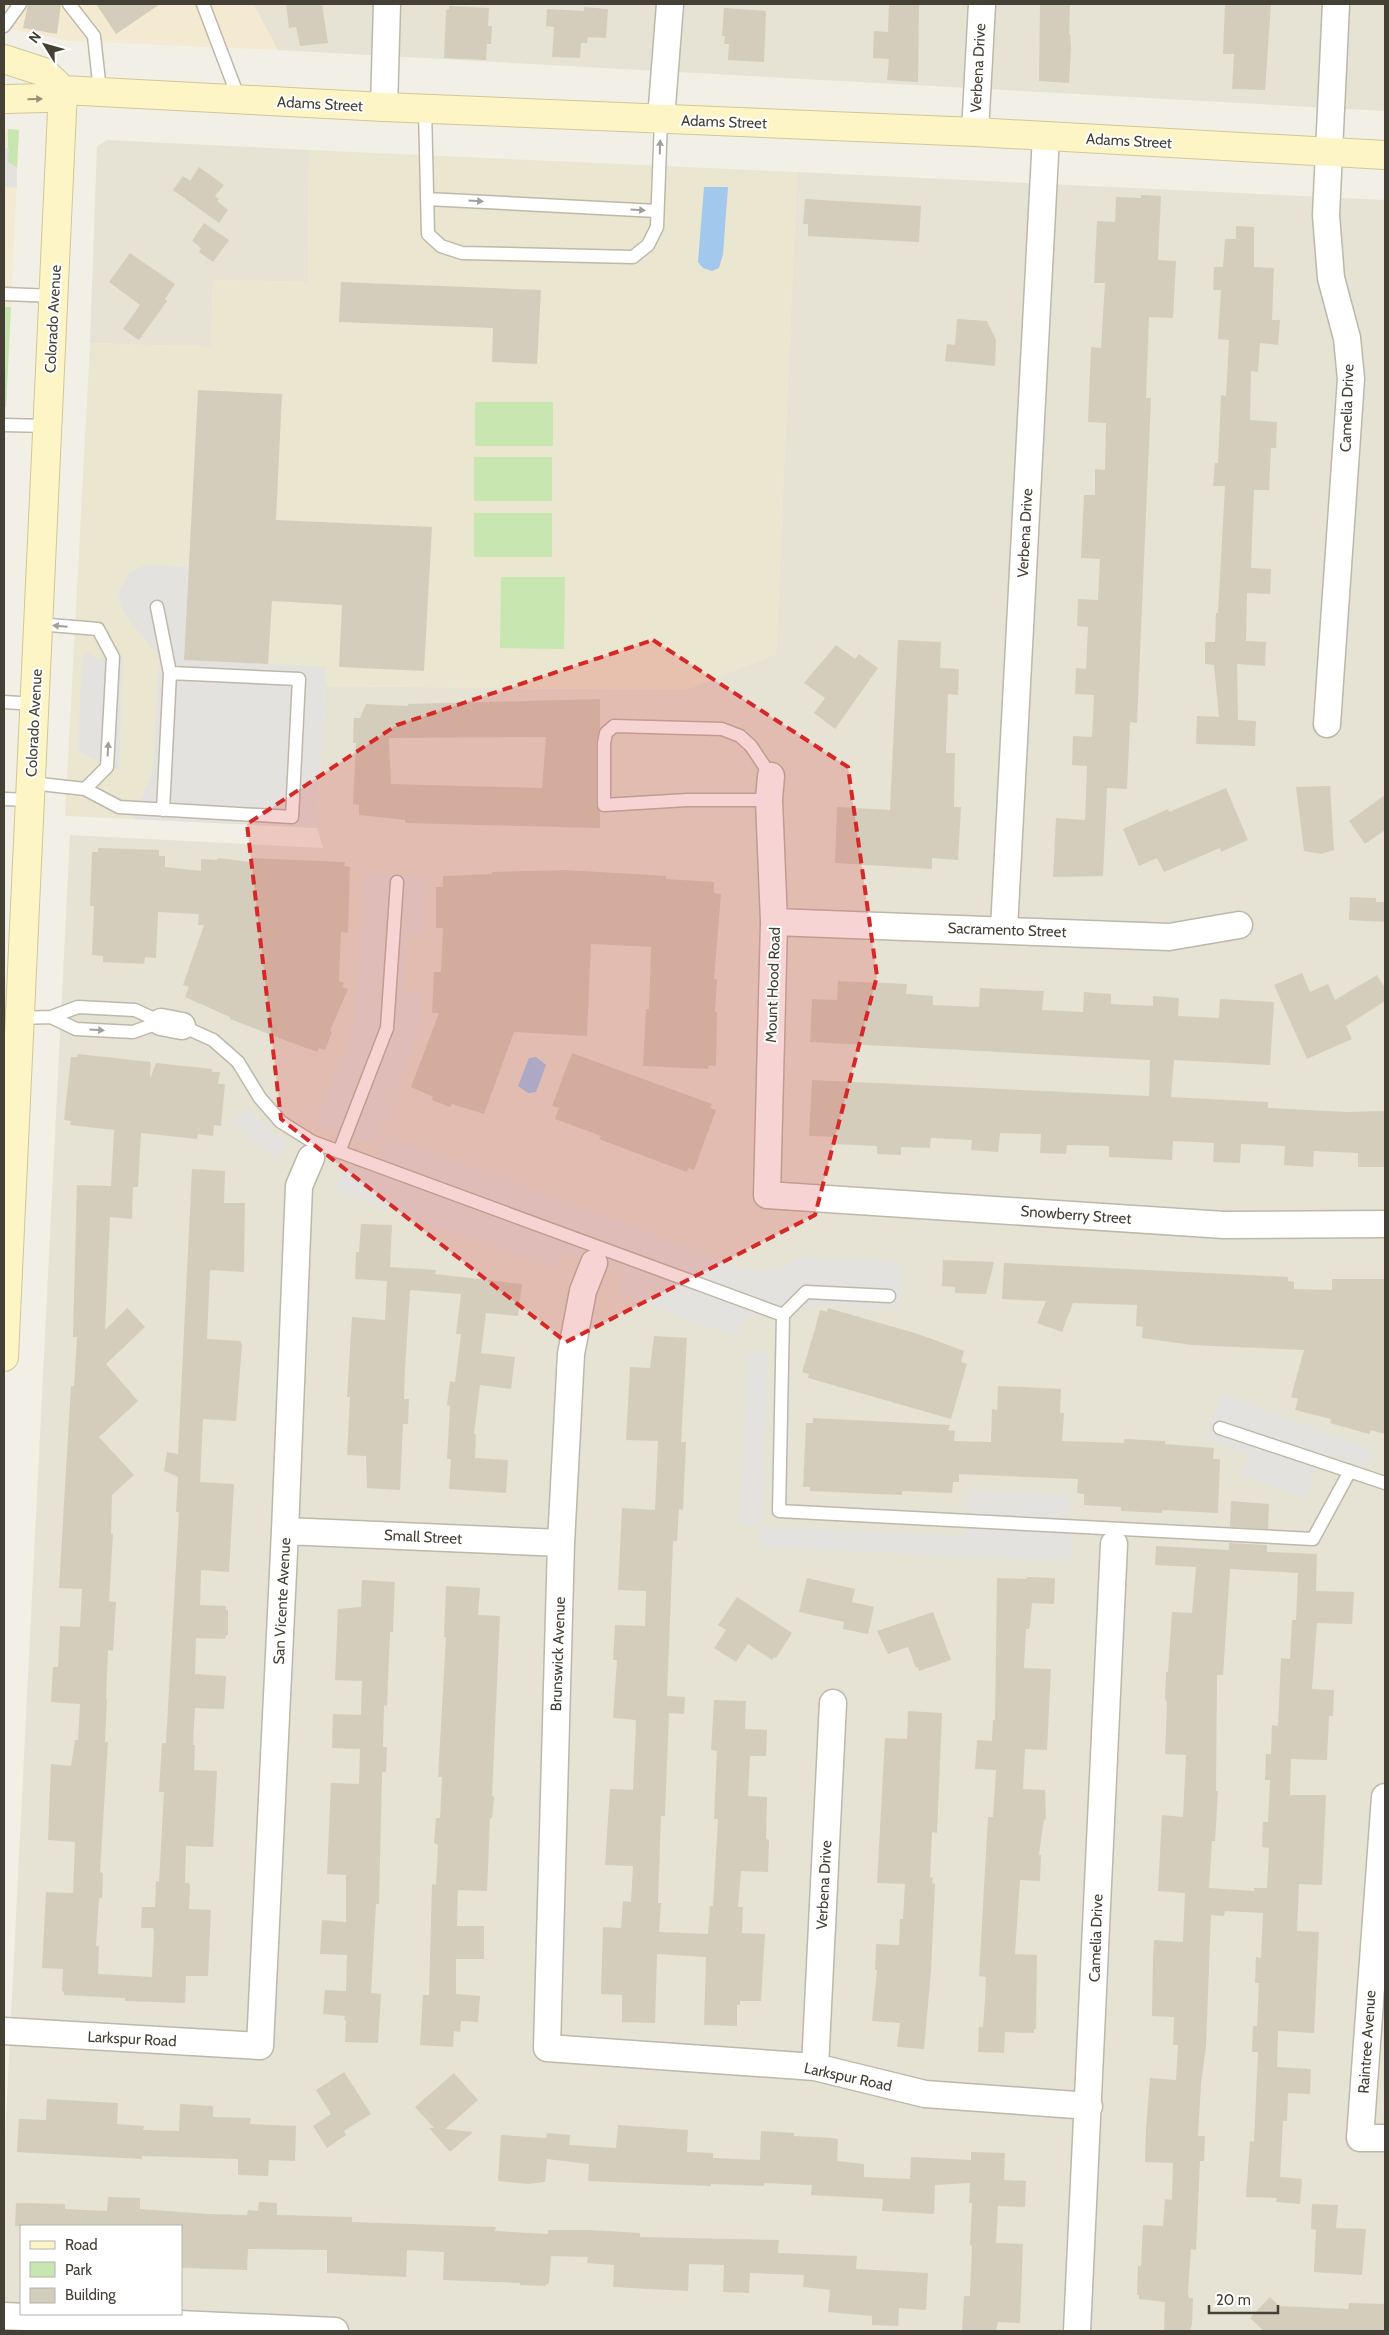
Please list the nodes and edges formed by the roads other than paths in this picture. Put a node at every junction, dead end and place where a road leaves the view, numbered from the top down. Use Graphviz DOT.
graph roads {
  1 [pos="69,4"];
  2 [pos="203,4"];
  3 [pos="387,4"];
  4 [pos="670,4"];
  5 [pos="982,4"];
  6 [pos="1336,4"];
  7 [pos="17,5"];
  8 [pos="4,26"];
  9 [pos="4,59"];
  10 [pos="64,90"];
  11 [pos="100,92"];
  12 [pos="4,99"];
  13 [pos="240,99"];
  14 [pos="384,107"];
  15 [pos="425,109"];
  16 [pos="661,119"];
  17 [pos="975,132"];
  18 [pos="1046,136"];
  19 [pos="1329,153"];
  20 [pos="1385,155"];
  21 [pos="427,199"];
  22 [pos="657,210"];
  23 [pos="4,294"];
  24 [pos="54,296"];
  25 [pos="4,425"];
  26 [pos="48,426"];
  27 [pos="157,607"];
  28 [pos="38,624"];
  29 [pos="170,673"];
  30 [pos="4,702"];
  31 [pos="35,704"];
  32 [pos="1327,724"];
  33 [pos="770,788"];
  34 [pos="85,789"];
  35 [pos="22,794"];
  36 [pos="163,810"];
  37 [pos="397,882"];
  38 [pos="774,922"];
  39 [pos="1239,925"];
  40 [pos="1004,929"];
  41 [pos="51,1017"];
  42 [pos="20,1018"];
  43 [pos="171,1024"];
  44 [pos="314,1150"];
  45 [pos="340,1152"];
  46 [pos="8,1189"];
  47 [pos="767,1195"];
  48 [pos="1385,1224"];
  49 [pos="597,1256"];
  50 [pos="889,1296"];
  51 [pos="783,1315"];
  52 [pos="4,1357"];
  53 [pos="1220,1428"];
  54 [pos="1350,1471"];
  55 [pos="1385,1483"];
  56 [pos="286,1531"];
  57 [pos="1115,1537"];
  58 [pos="561,1543"];
  59 [pos="833,1703"];
  60 [pos="1385,1797"];
  61 [pos="4,2032"];
  62 [pos="260,2046"];
  63 [pos="547,2048"];
  64 [pos="815,2067"];
  65 [pos="1089,2106"];
  66 [pos="1385,2138"];
  67 [pos="4,2316"];
  68 [pos="335,2331"];
  69 [pos="1078,2331"];
  1 -- 11 [label="lane"];
  2 -- 13 [label="lane"];
  3 -- 14 [label="street"];
  4 -- 16 [label="street"];
  5 -- 17 [label="street, Verbena Drive"];
  6 -- 19 [label="street, Camelia Drive"];
  7 -- 8 [label="lane"];
  9 -- 10 [label="main road"];
  10 -- 11 [label="main road, Adams Street"];
  12 -- 10 [label="main road, Adams Street, one-way"];
  10 -- 24 [label="main road, Colorado Avenue"];
  11 -- 13 [label="main road, Adams Street"];
  13 -- 14 [label="main road, Adams Street"];
  14 -- 15 [label="main road, Adams Street"];
  15 -- 16 [label="main road, Adams Street"];
  15 -- 21 [label="lane"];
  16 -- 17 [label="main road, Adams Street"];
  22 -- 16 [label="lane, one-way"];
  17 -- 18 [label="main road, Adams Street"];
  18 -- 19 [label="main road, Adams Street"];
  18 -- 40 [label="street, Verbena Drive"];
  19 -- 20 [label="main road, Adams Street"];
  19 -- 32 [label="street, Camelia Drive"];
  21 -- 22 [label="lane, one-way"];
  21 -- 22 [label="lane"];
  23 -- 24 [label="lane"];
  24 -- 26 [label="main road, Colorado Avenue"];
  25 -- 26 [label="lane"];
  26 -- 28 [label="main road, Colorado Avenue"];
  27 -- 29 [label="lane"];
  28 -- 31 [label="main road, Colorado Avenue"];
  34 -- 28 [label="lane, one-way"];
  29 -- 36 [label="lane"];
  29 -- 36 [label="lane"];
  30 -- 31 [label="lane"];
  31 -- 35 [label="main road, Colorado Avenue"];
  33 -- 33 [label="lane"];
  33 -- 38 [label="street, Mount Hood Road"];
  34 -- 35 [label="lane"];
  34 -- 36 [label="lane"];
  35 -- 42 [label="main road, Colorado Avenue"];
  37 -- 45 [label="lane"];
  38 -- 40 [label="street, Sacramento Street"];
  38 -- 47 [label="street, Mount Hood Road"];
  39 -- 40 [label="street, Sacramento Street"];
  41 -- 42 [label="lane"];
  41 -- 43 [label="lane, one-way"];
  41 -- 43 [label="lane"];
  42 -- 46 [label="main road, Colorado Avenue"];
  43 -- 44 [label="lane"];
  44 -- 45 [label="lane"];
  44 -- 56 [label="street, San Vicente Avenue"];
  45 -- 49 [label="lane"];
  46 -- 52 [label="main road, Colorado Avenue"];
  47 -- 48 [label="street, Snowberry Street"];
  49 -- 51 [label="lane"];
  49 -- 58 [label="street, Brunswick Avenue"];
  50 -- 51 [label="lane"];
  51 -- 57 [label="lane"];
  53 -- 54 [label="lane"];
  54 -- 55 [label="lane"];
  54 -- 57 [label="lane"];
  56 -- 58 [label="street, Small Street"];
  56 -- 62 [label="street, San Vicente Avenue"];
  57 -- 65 [label="street, Camelia Drive"];
  58 -- 63 [label="street, Brunswick Avenue"];
  59 -- 64 [label="street, Verbena Drive"];
  60 -- 66 [label="street, Raintree Avenue"];
  61 -- 62 [label="street, Larkspur Road"];
  63 -- 64 [label="street, Larkspur Road"];
  64 -- 65 [label="street, Larkspur Road"];
  65 -- 69 [label="street, Camelia Drive"];
  67 -- 68 [label="street"];
}
